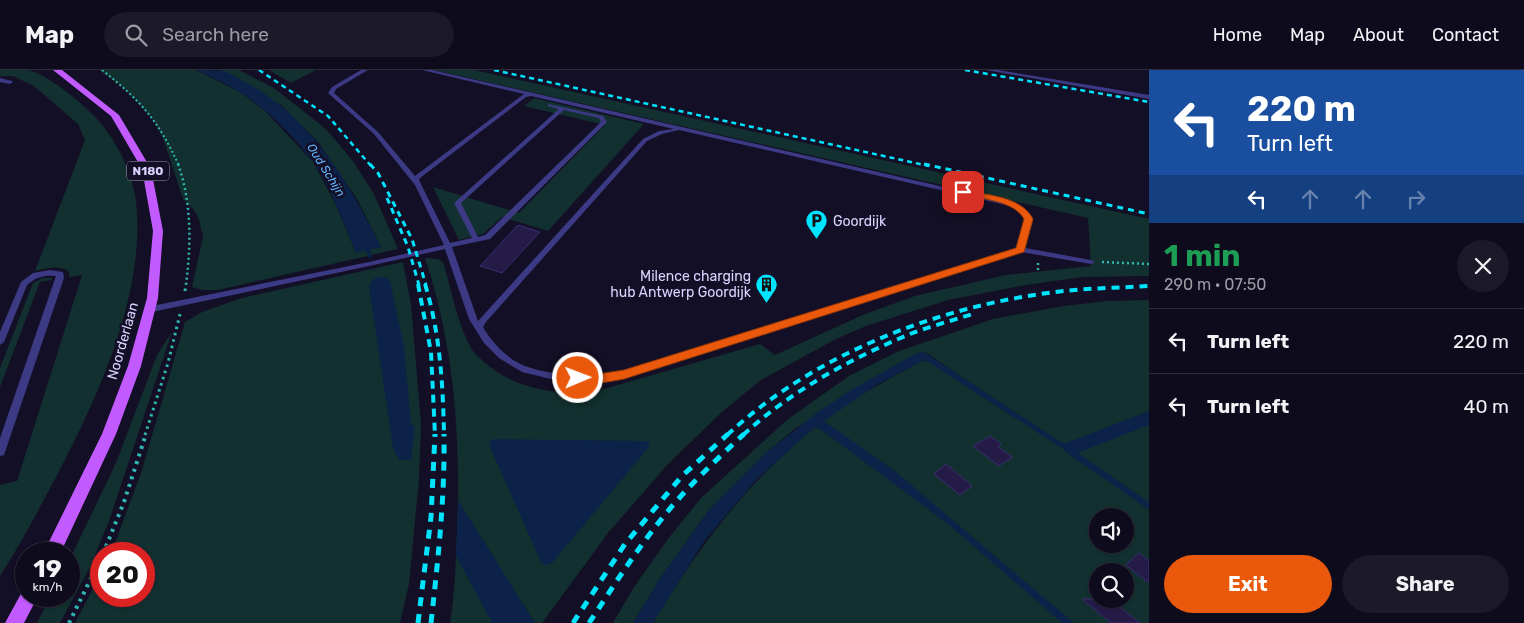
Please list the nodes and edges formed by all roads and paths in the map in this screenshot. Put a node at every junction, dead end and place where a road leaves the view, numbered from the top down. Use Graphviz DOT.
graph roads {
  1 [pos="57,70"];
  2 [pos="365,70"];
  3 [pos="425,70"];
  4 [pos="988,70"];
  5 [pos="0,80"];
  6 [pos="10,82"];
  7 [pos="532,94"];
  8 [pos="1149,97"];
  9 [pos="550,105"];
  10 [pos="563,108"];
  11 [pos="696,132"];
  12 [pos="415,181"];
  13 [pos="476,240"];
  14 [pos="448,246"];
  15 [pos="1021,250"];
  16 [pos="1091,262"];
  17 [pos="1149,264"];
  18 [pos="152,309"];
  19 [pos="478,328"];
  20 [pos="0,342"];
  21 [pos="0,452"];
  22 [pos="57,542"];
  23 [pos="90,580"];
  24 [pos="23,607"];
  25 [pos="14,623"];
  26 [pos="69,623"];
  1 -- 18 [label="main road, Noorderlaan / N180"];
  2 -- 12 [label="lane"];
  3 -- 7 [label="lane"];
  4 -- 8 [label="lane"];
  5 -- 6 [label="lane"];
  7 -- 11 [label="lane"];
  7 -- 12 [label="lane"];
  9 -- 10 [label="lane"];
  10 -- 13 [label="lane"];
  10 -- 13 [label="lane"];
  11 -- 15 [label="lane"];
  11 -- 19 [label="lane"];
  12 -- 14 [label="lane"];
  13 -- 14 [label="lane"];
  14 -- 18 [label="lane"];
  14 -- 19 [label="lane"];
  15 -- 16 [label="lane"];
  15 -- 19 [label="lane"];
  16 -- 17 [label="path"];
  18 -- 22 [label="main road, Noorderlaan / N180"];
  20 -- 21 [label="lane"];
  23 -- 26 [label="path"];
  24 -- 25 [label="main road"];
}
